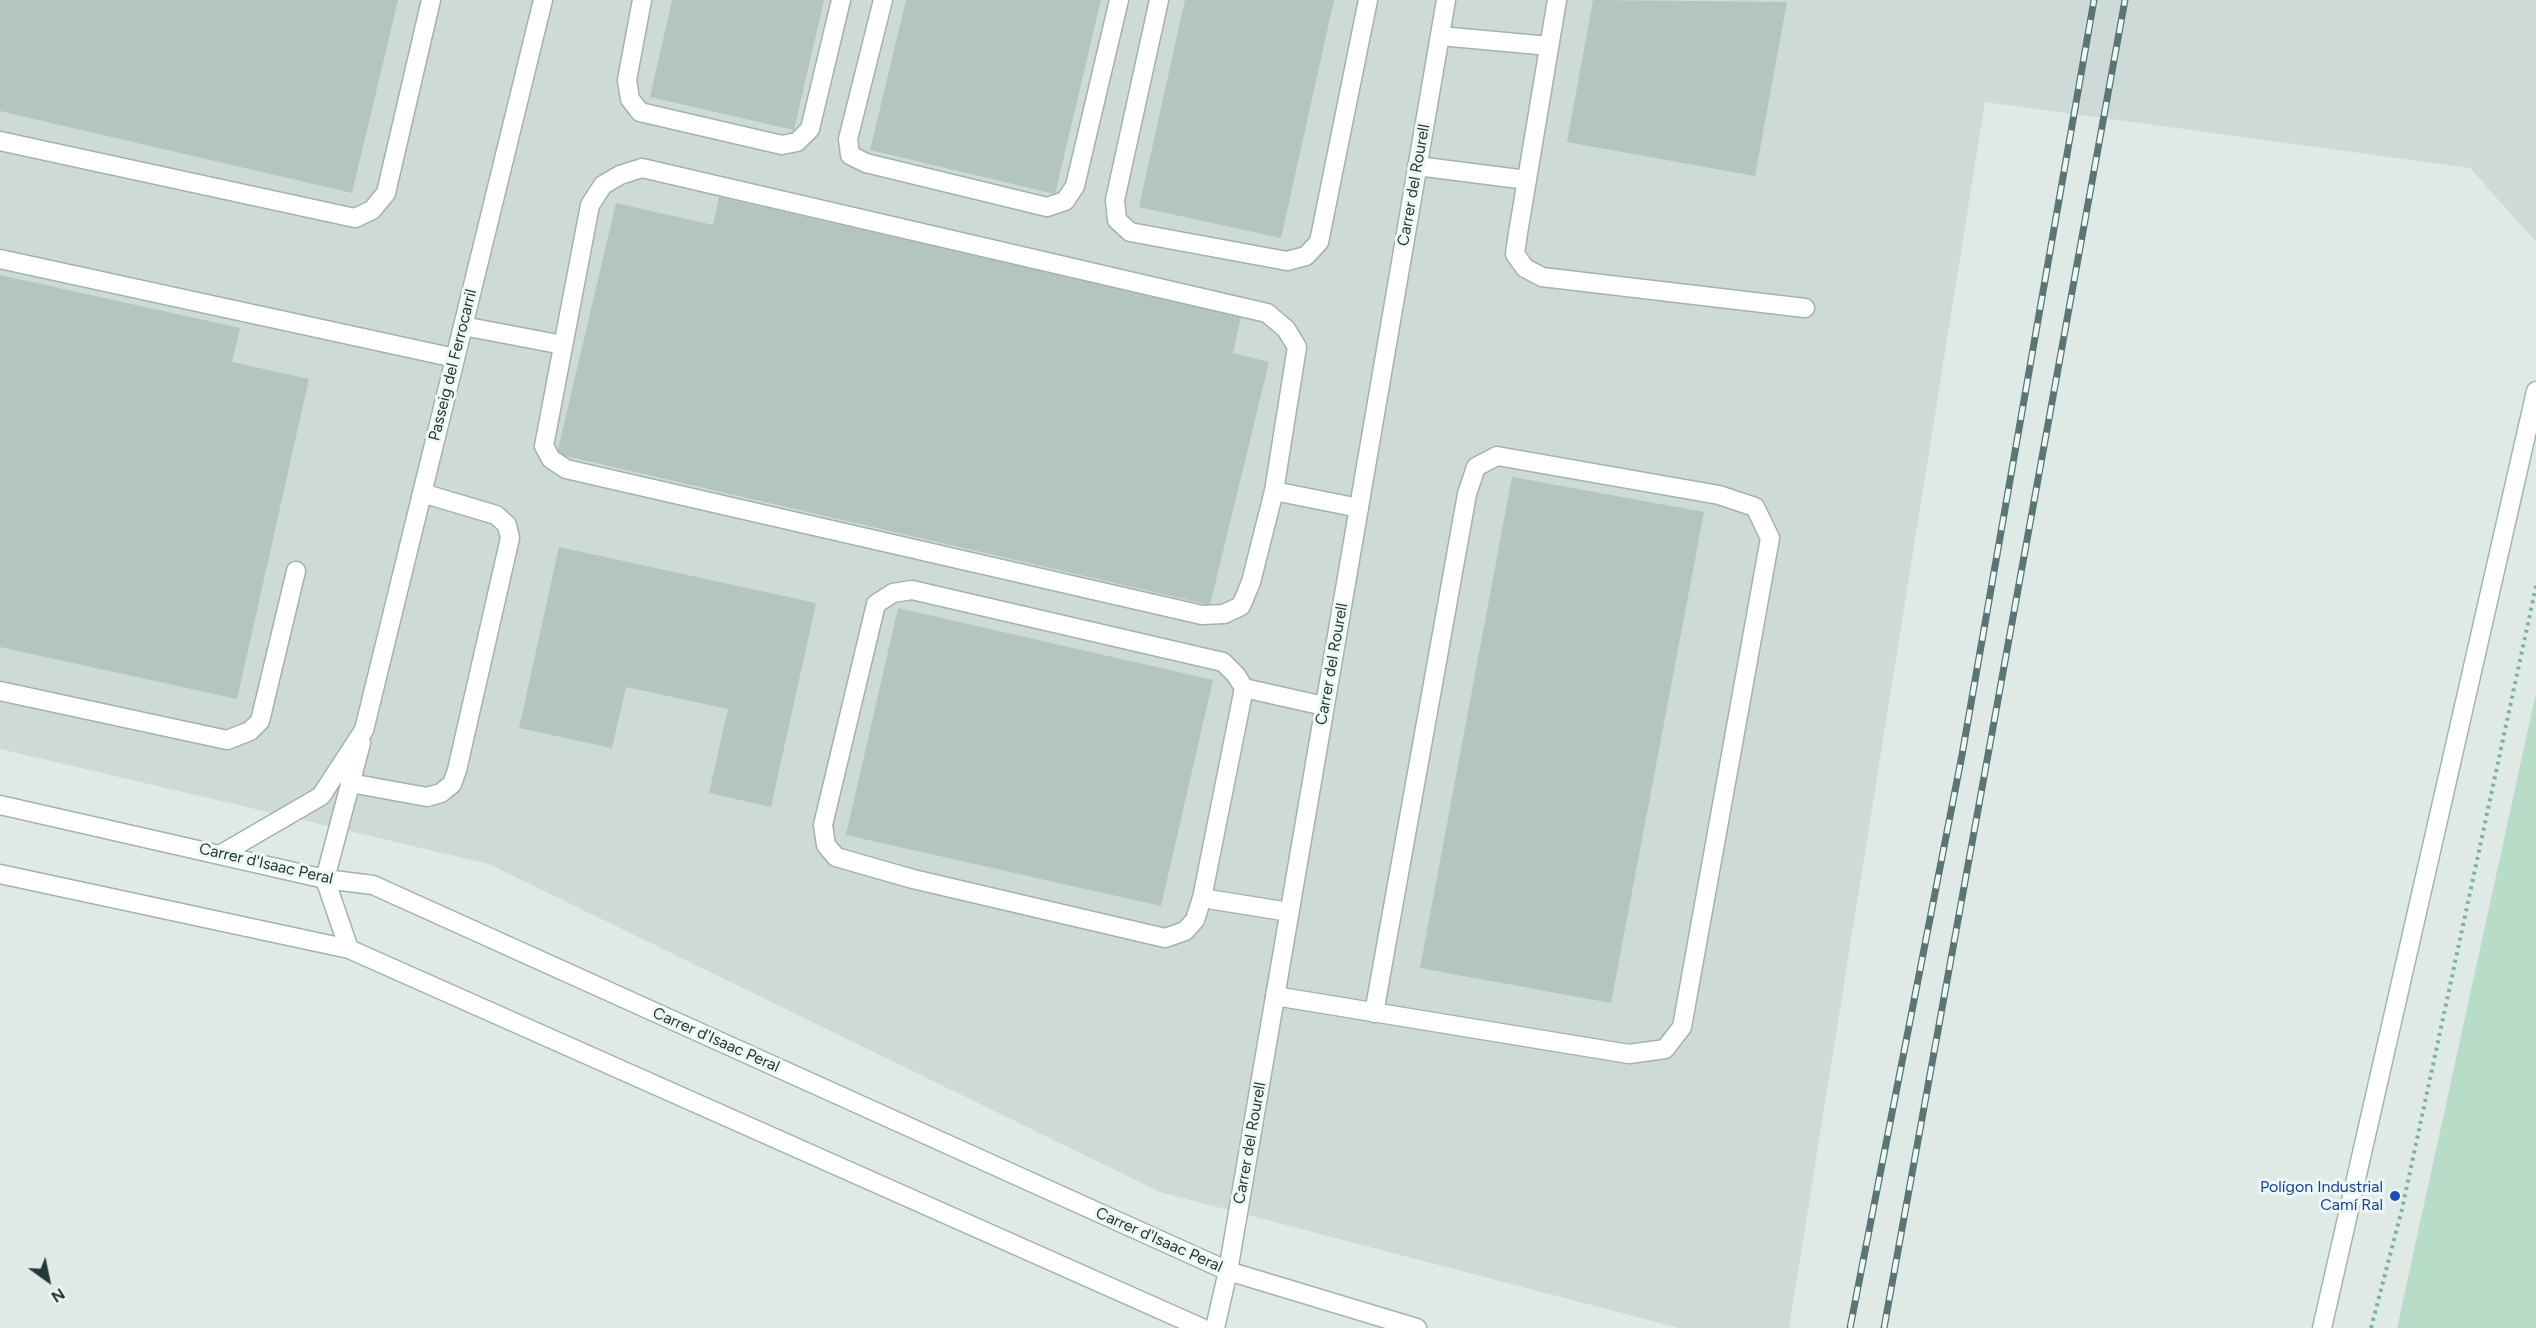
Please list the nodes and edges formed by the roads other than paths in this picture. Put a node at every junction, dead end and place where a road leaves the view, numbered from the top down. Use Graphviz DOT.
graph roads {
  1 [pos="430,0"];
  2 [pos="543,0"];
  3 [pos="642,0"];
  4 [pos="841,0"];
  5 [pos="883,0"];
  6 [pos="1119,0"];
  7 [pos="1159,0"];
  8 [pos="1368,0"];
  9 [pos="1446,0"];
  10 [pos="1557,0"];
  11 [pos="1440,36"];
  12 [pos="1549,46"];
  13 [pos="0,141"];
  14 [pos="1417,166"];
  15 [pos="1527,180"];
  16 [pos="0,259"];
  17 [pos="1805,308"];
  18 [pos="463,326"];
  19 [pos="563,345"];
  20 [pos="455,358"];
  21 [pos="2536,391"];
  22 [pos="1274,491"];
  23 [pos="422,493"];
  24 [pos="1359,507"];
  25 [pos="296,571"];
  26 [pos="1244,688"];
  27 [pos="0,692"];
  28 [pos="1324,706"];
  29 [pos="364,730"];
  30 [pos="350,783"];
  31 [pos="0,805"];
  32 [pos="223,853"];
  33 [pos="0,874"];
  34 [pos="325,879"];
  35 [pos="1202,898"];
  36 [pos="1289,912"];
  37 [pos="350,949"];
  38 [pos="1275,996"];
  39 [pos="1374,1012"];
  40 [pos="1228,1271"];
  41 [pos="1202,1328"];
  42 [pos="1215,1328"];
  43 [pos="1417,1328"];
  44 [pos="2322,1328"];
  1 -- 13 [label="street"];
  2 -- 18 [label="street, Passeig del Ferrocarril"];
  3 -- 4 [label="street"];
  5 -- 6 [label="street"];
  7 -- 8 [label="street"];
  9 -- 11 [label="street, Carrer del Rourell"];
  10 -- 12 [label="street"];
  11 -- 12 [label="street"];
  11 -- 14 [label="street, Carrer del Rourell"];
  12 -- 15 [label="street"];
  14 -- 15 [label="street"];
  14 -- 24 [label="street, Carrer del Rourell"];
  15 -- 17 [label="street"];
  16 -- 20 [label="street"];
  18 -- 19 [label="street"];
  18 -- 20 [label="street, Passeig del Ferrocarril"];
  19 -- 22 [label="street"];
  19 -- 22 [label="street"];
  20 -- 23 [label="street, Passeig del Ferrocarril"];
  21 -- 44 [label="street"];
  22 -- 24 [label="street"];
  23 -- 29 [label="street, Passeig del Ferrocarril"];
  23 -- 30 [label="street"];
  24 -- 28 [label="street, Carrer del Rourell"];
  25 -- 27 [label="street"];
  26 -- 28 [label="street"];
  26 -- 35 [label="street"];
  26 -- 35 [label="street"];
  28 -- 36 [label="street, Carrer del Rourell"];
  29 -- 30 [label="street, Passeig del Ferrocarril"];
  29 -- 32 [label="street, Passeig del Ferrocarril"];
  30 -- 34 [label="street, Passeig del Ferrocarril"];
  31 -- 32 [label="street, Carrer d'Isaac Peral"];
  32 -- 34 [label="street, Carrer d'Isaac Peral"];
  33 -- 37 [label="street"];
  34 -- 37 [label="street"];
  34 -- 40 [label="street, Carrer d'Isaac Peral"];
  35 -- 36 [label="street"];
  36 -- 38 [label="street, Carrer del Rourell"];
  37 -- 41 [label="street"];
  38 -- 39 [label="street"];
  38 -- 40 [label="street, Carrer del Rourell"];
  39 -- 39 [label="street"];
  40 -- 42 [label="street, Carrer del Rourell"];
  40 -- 43 [label="street, Carrer d'Isaac Peral"];
}
